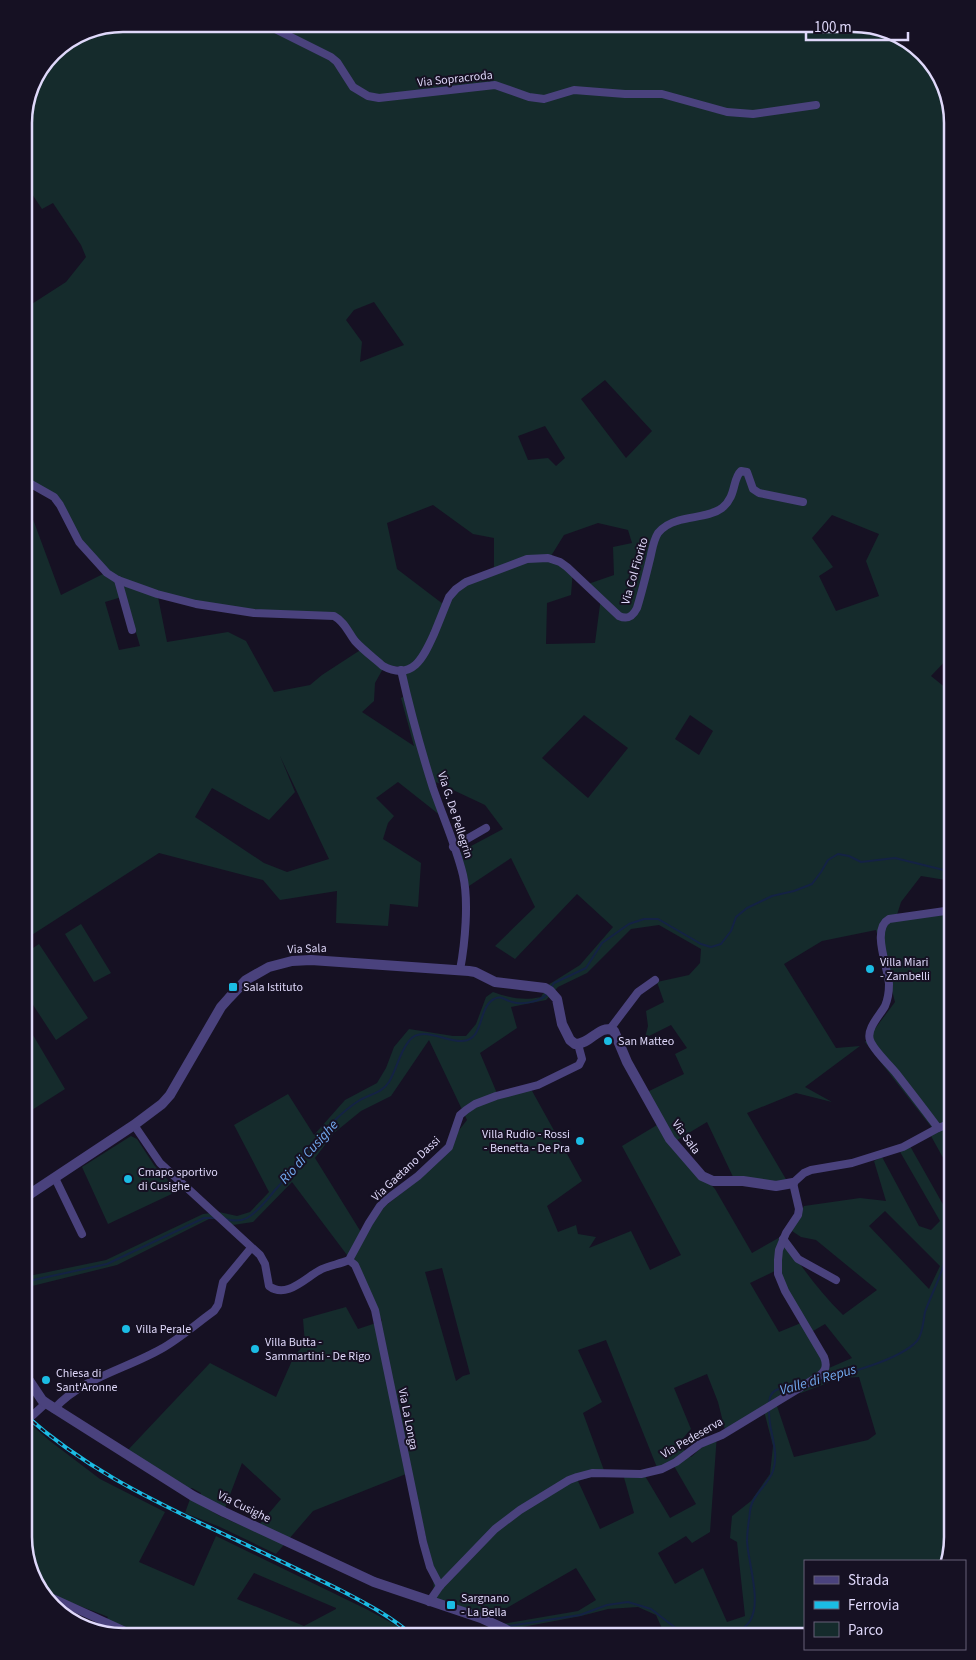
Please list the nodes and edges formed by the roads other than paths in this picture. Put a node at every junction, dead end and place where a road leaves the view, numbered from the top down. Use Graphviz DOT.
graph roads {
  1 [pos="283,33"];
  2 [pos="816,105"];
  3 [pos="33,485"];
  4 [pos="803,502"];
  5 [pos="118,580"];
  6 [pos="132,630"];
  7 [pos="401,670"];
  8 [pos="486,828"];
  9 [pos="453,847"];
  10 [pos="944,911"];
  11 [pos="460,970"];
  12 [pos="655,980"];
  13 [pos="610,1029"];
  14 [pos="578,1044"];
  15 [pos="134,1125"];
  16 [pos="944,1126"];
  17 [pos="938,1128"];
  18 [pos="54,1178"];
  19 [pos="793,1183"];
  20 [pos="32,1193"];
  21 [pos="82,1234"];
  22 [pos="783,1239"];
  23 [pos="251,1248"];
  24 [pos="349,1260"];
  25 [pos="836,1280"];
  26 [pos="32,1383"];
  27 [pos="50,1406"];
  28 [pos="34,1415"];
  29 [pos="440,1586"];
  30 [pos="61,1602"];
  31 [pos="429,1602"];
  32 [pos="116,1627"];
  33 [pos="503,1628"];
  1 -- 2 [label="street, Via Sopracroda"];
  3 -- 5 [label="street"];
  4 -- 7 [label="street, Via Col Fiorito"];
  5 -- 6 [label="street"];
  5 -- 7 [label="street"];
  7 -- 9 [label="street, Via G. De Pellegrin"];
  8 -- 9 [label="street"];
  9 -- 11 [label="street, Via G. De Pellegrin"];
  10 -- 17 [label="street"];
  11 -- 14 [label="street, Via Sala"];
  11 -- 15 [label="street, Via Sala"];
  12 -- 13 [label="street"];
  13 -- 14 [label="street"];
  13 -- 19 [label="street, Via Sala"];
  14 -- 24 [label="street, Via Gaetano Dassi"];
  15 -- 18 [label="street, Via Sala"];
  15 -- 23 [label="street"];
  16 -- 17 [label="street"];
  17 -- 19 [label="street"];
  18 -- 20 [label="street, Via Sala"];
  18 -- 21 [label="street"];
  19 -- 22 [label="street, Via Pedeserva"];
  22 -- 25 [label="street"];
  22 -- 29 [label="street, Via Pedeserva"];
  23 -- 24 [label="street"];
  23 -- 27 [label="street"];
  24 -- 29 [label="street, Via La Longa"];
  26 -- 27 [label="street, Via Cusighe"];
  27 -- 28 [label="street"];
  27 -- 31 [label="street, Via Cusighe"];
  29 -- 31 [label="street, Via Pedeserva"];
  30 -- 32 [label="street"];
  31 -- 33 [label="street, Via Cusighe"];
}
